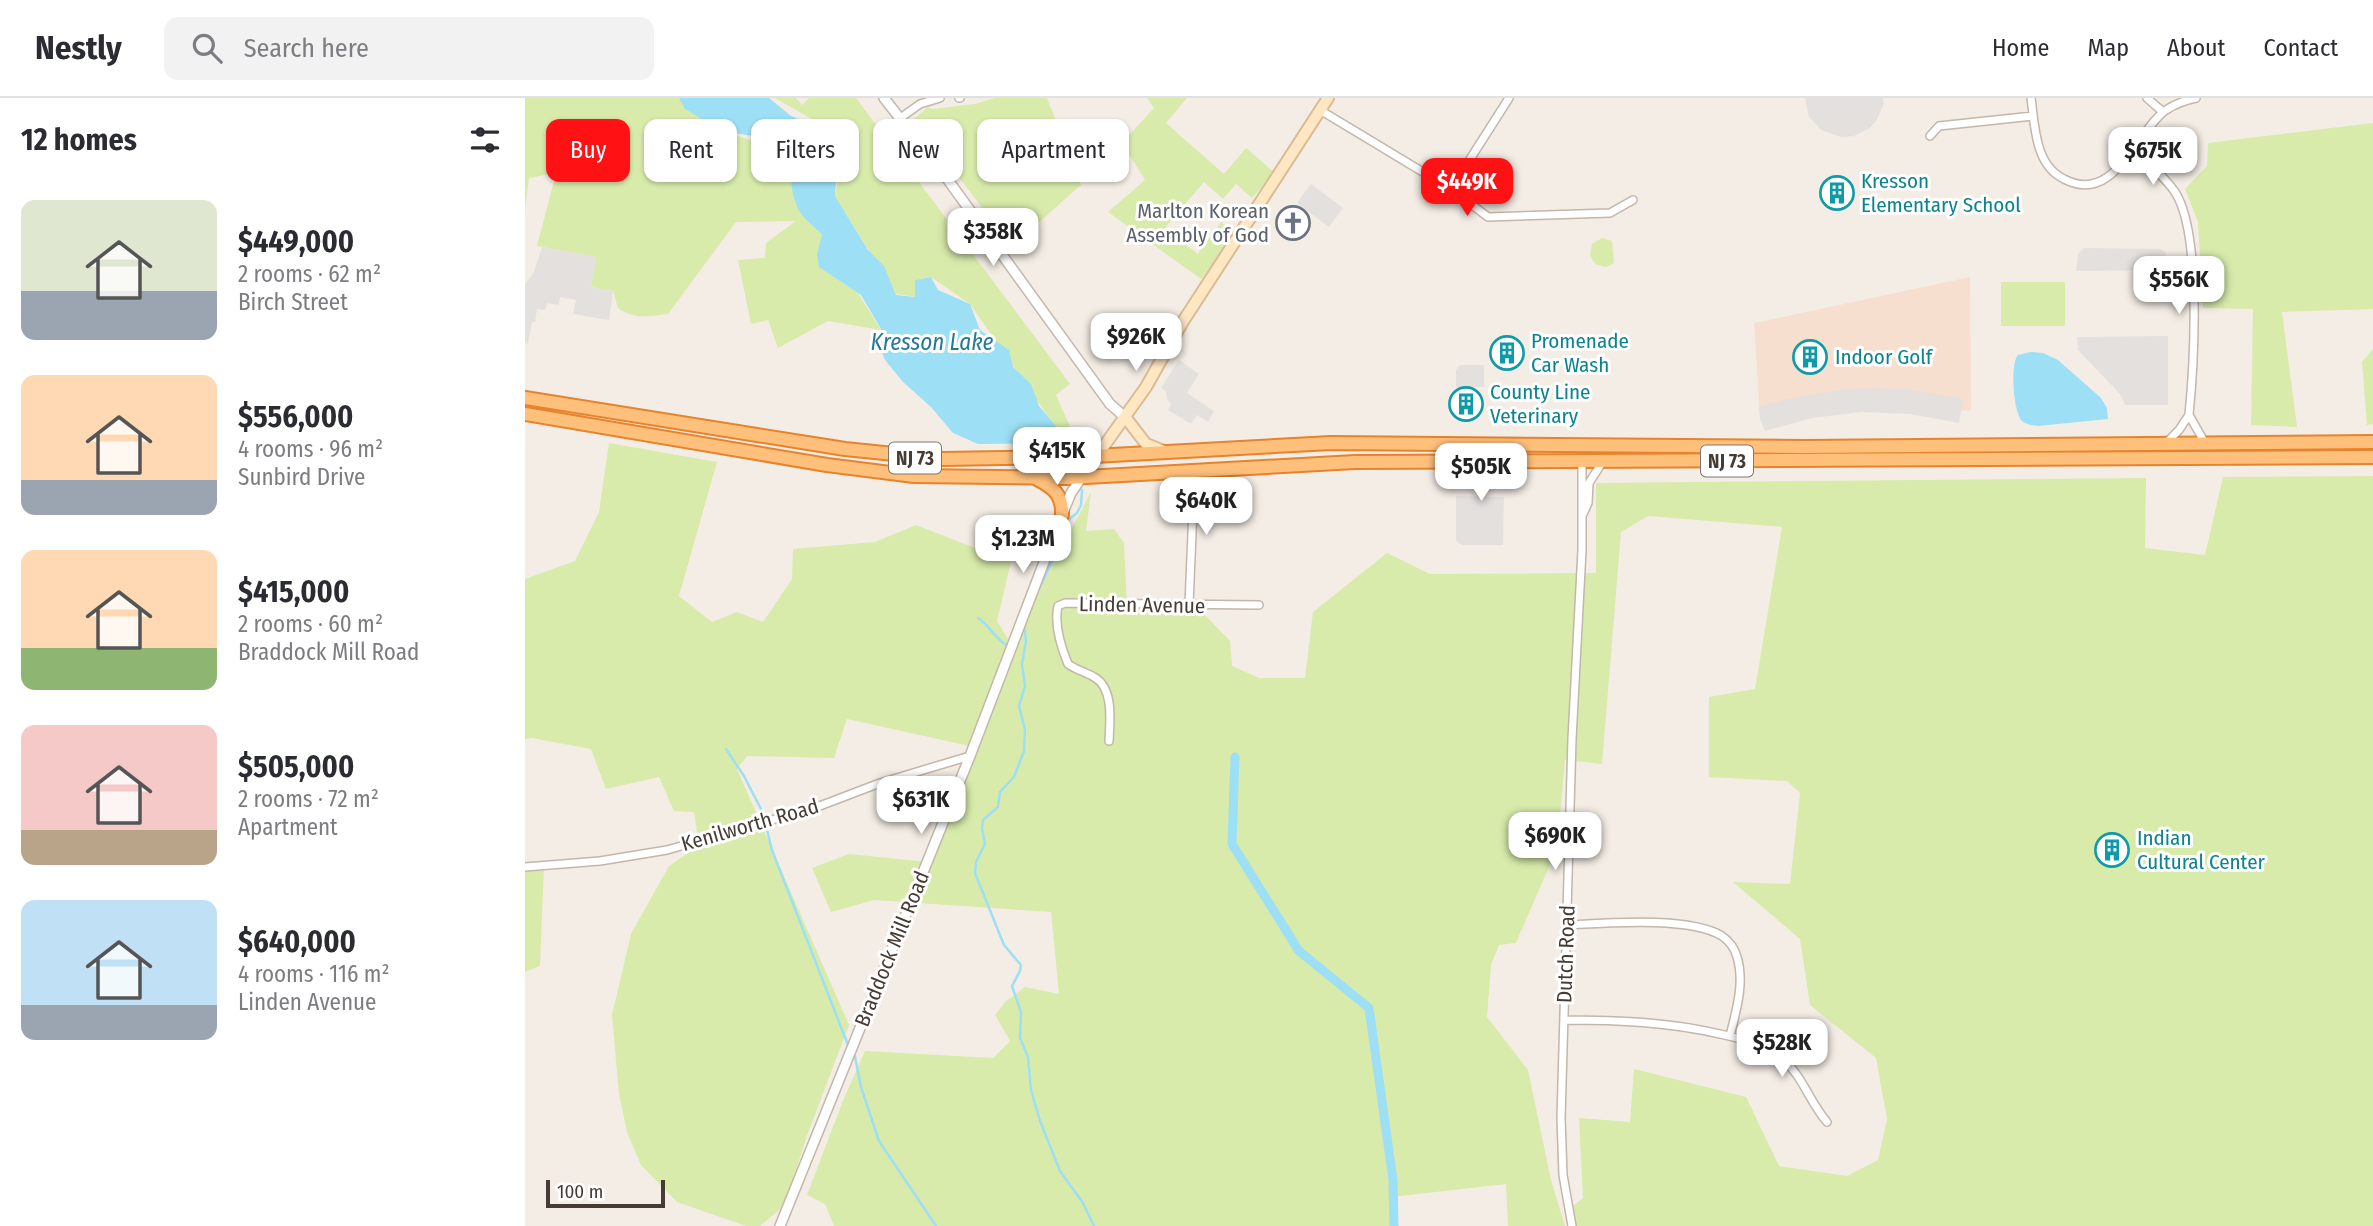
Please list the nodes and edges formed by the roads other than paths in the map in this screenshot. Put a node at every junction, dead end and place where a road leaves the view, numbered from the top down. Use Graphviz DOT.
graph roads {
  1 [pos="884,98"];
  2 [pos="940,98"];
  3 [pos="1328,98"];
  4 [pos="1509,98"];
  5 [pos="2031,98"];
  6 [pos="2147,98"];
  7 [pos="2196,98"];
  8 [pos="1320,110"];
  9 [pos="2163,112"];
  10 [pos="2033,116"];
  11 [pos="899,119"];
  12 [pos="1930,136"];
  13 [pos="2133,151"];
  14 [pos="949,182"];
  15 [pos="1451,188"];
  16 [pos="1633,200"];
  17 [pos="525,398"];
  18 [pos="525,414"];
  19 [pos="2189,415"];
  20 [pos="1126,418"];
  21 [pos="2373,442"];
  22 [pos="2166,443"];
  23 [pos="2205,443"];
  24 [pos="1625,446"];
  25 [pos="1167,452"];
  26 [pos="1099,455"];
  27 [pos="2373,457"];
  28 [pos="1466,461"];
  29 [pos="1497,461"];
  30 [pos="1582,461"];
  31 [pos="1603,461"];
  32 [pos="1189,470"];
  33 [pos="1030,476"];
  34 [pos="1082,477"];
  35 [pos="1062,514"];
  36 [pos="1582,514"];
  37 [pos="1189,605"];
  38 [pos="1259,605"];
  39 [pos="1109,741"];
  40 [pos="970,756"];
  41 [pos="525,867"];
  42 [pos="1568,925"];
  43 [pos="1565,1020"];
  44 [pos="1730,1036"];
  45 [pos="1827,1122"];
  46 [pos="780,1226"];
  47 [pos="1571,1226"];
  1 -- 11 [label="street"];
  2 -- 11 [label="street"];
  3 -- 8 [label="main road"];
  4 -- 15 [label="street"];
  5 -- 10 [label="street"];
  6 -- 9 [label="street"];
  7 -- 9 [label="street"];
  8 -- 15 [label="street"];
  8 -- 20 [label="main road"];
  9 -- 13 [label="street"];
  10 -- 12 [label="street"];
  10 -- 13 [label="street"];
  13 -- 19 [label="street"];
  14 -- 20 [label="street"];
  15 -- 16 [label="street"];
  17 -- 26 [label="highway, NJ 73"];
  18 -- 33 [label="highway, NJ 73"];
  19 -- 22 [label="street"];
  19 -- 23 [label="street"];
  20 -- 25 [label="main road"];
  20 -- 26 [label="main road"];
  21 -- 23 [label="highway, NJ 73"];
  22 -- 23 [label="highway, NJ 73"];
  22 -- 24 [label="highway, NJ 73"];
  24 -- 25 [label="highway, NJ 73"];
  24 -- 30 [label="highway"];
  25 -- 26 [label="highway, NJ 73"];
  26 -- 34 [label="main road"];
  27 -- 31 [label="highway, NJ 73"];
  28 -- 29 [label="highway, NJ 73"];
  28 -- 29 [label="street"];
  28 -- 32 [label="highway, NJ 73"];
  29 -- 30 [label="highway, NJ 73"];
  30 -- 31 [label="highway, NJ 73"];
  30 -- 36 [label="street, Dutch Road"];
  31 -- 36 [label="street, Dutch Road"];
  32 -- 34 [label="highway, NJ 73"];
  32 -- 37 [label="street"];
  33 -- 34 [label="highway, NJ 73"];
  33 -- 35 [label="highway"];
  34 -- 35 [label="street, Braddock Mill Road"];
  35 -- 40 [label="street, Braddock Mill Road"];
  36 -- 42 [label="street, Dutch Road"];
  37 -- 38 [label="street, Linden Avenue"];
  37 -- 39 [label="street, Linden Avenue"];
  40 -- 41 [label="street, Kenilworth Road"];
  40 -- 46 [label="street, Braddock Mill Road"];
  42 -- 43 [label="street, Dutch Road"];
  42 -- 44 [label="street"];
  43 -- 44 [label="street"];
  43 -- 47 [label="street, Dutch Road"];
  44 -- 45 [label="street"];
}
